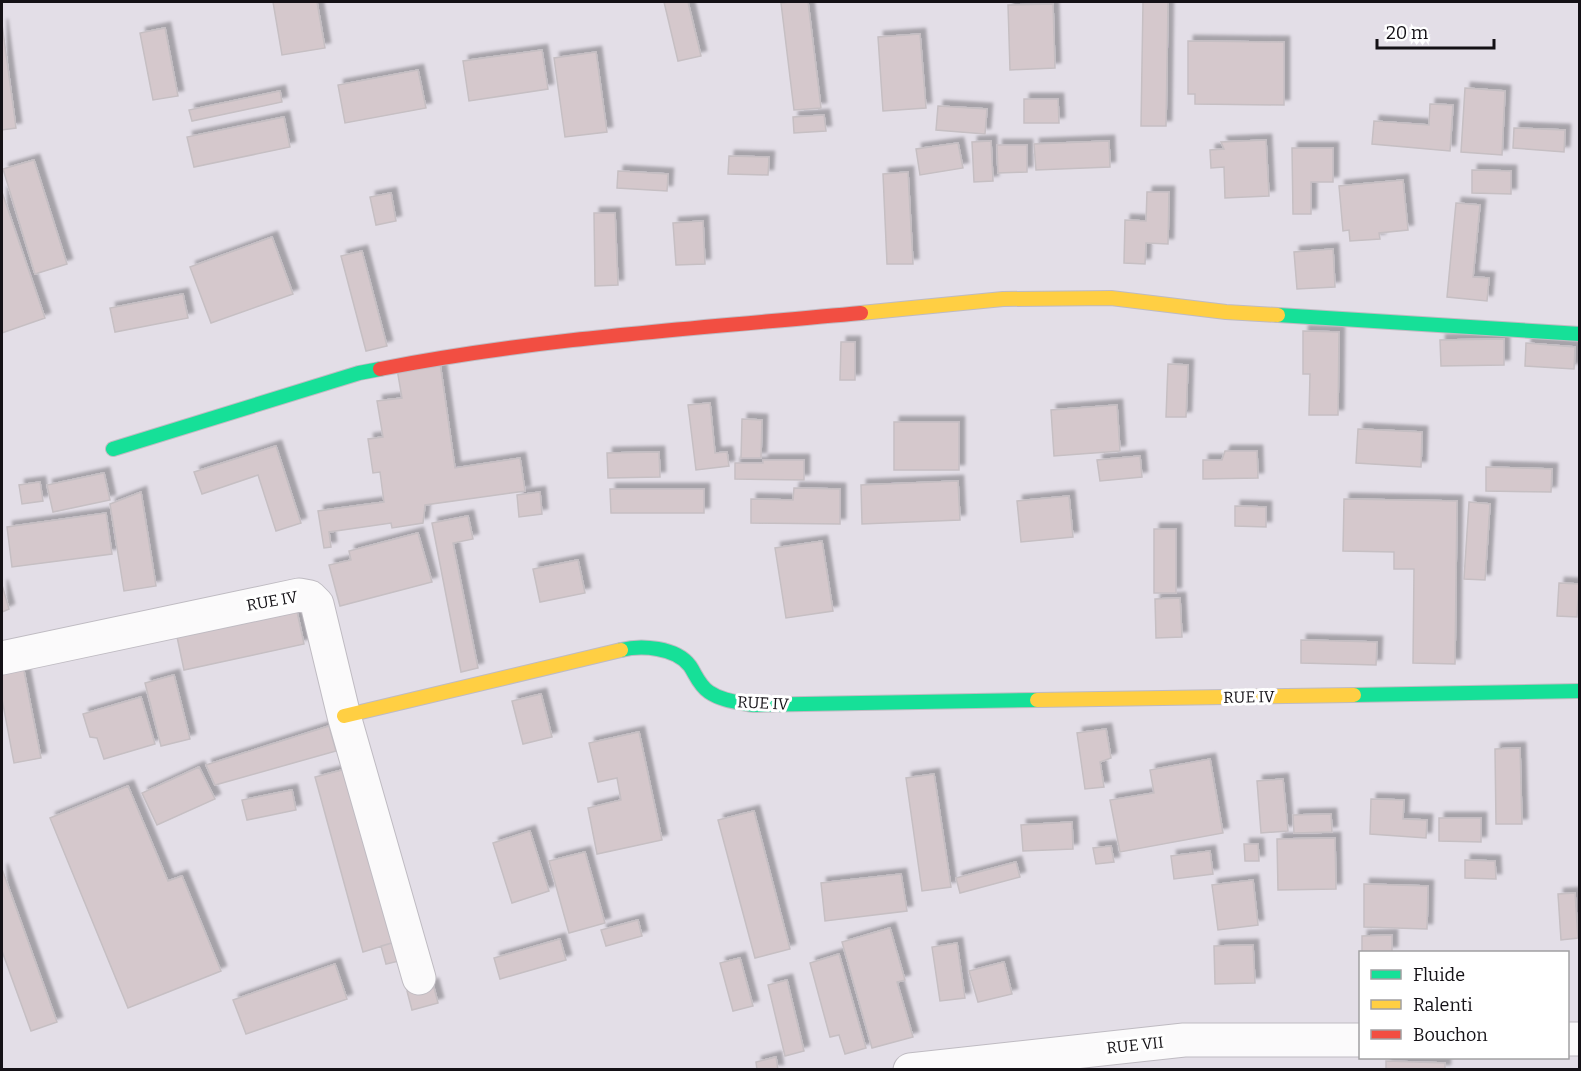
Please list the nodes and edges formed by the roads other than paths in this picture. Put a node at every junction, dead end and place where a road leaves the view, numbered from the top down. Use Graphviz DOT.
graph roads {
  1 [pos="1580,334"];
  2 [pos="113,449"];
  3 [pos="2,658"];
  4 [pos="1580,691"];
  5 [pos="344,716"];
  6 [pos="419,978"];
  7 [pos="1359,1040"];
  8 [pos="910,1070"];
  1 -- 2 [label="street"];
  3 -- 5 [label="street, RUE IV"];
  4 -- 5 [label="street, RUE IV"];
  5 -- 6 [label="street"];
  7 -- 8 [label="street, RUE VII"];
}
